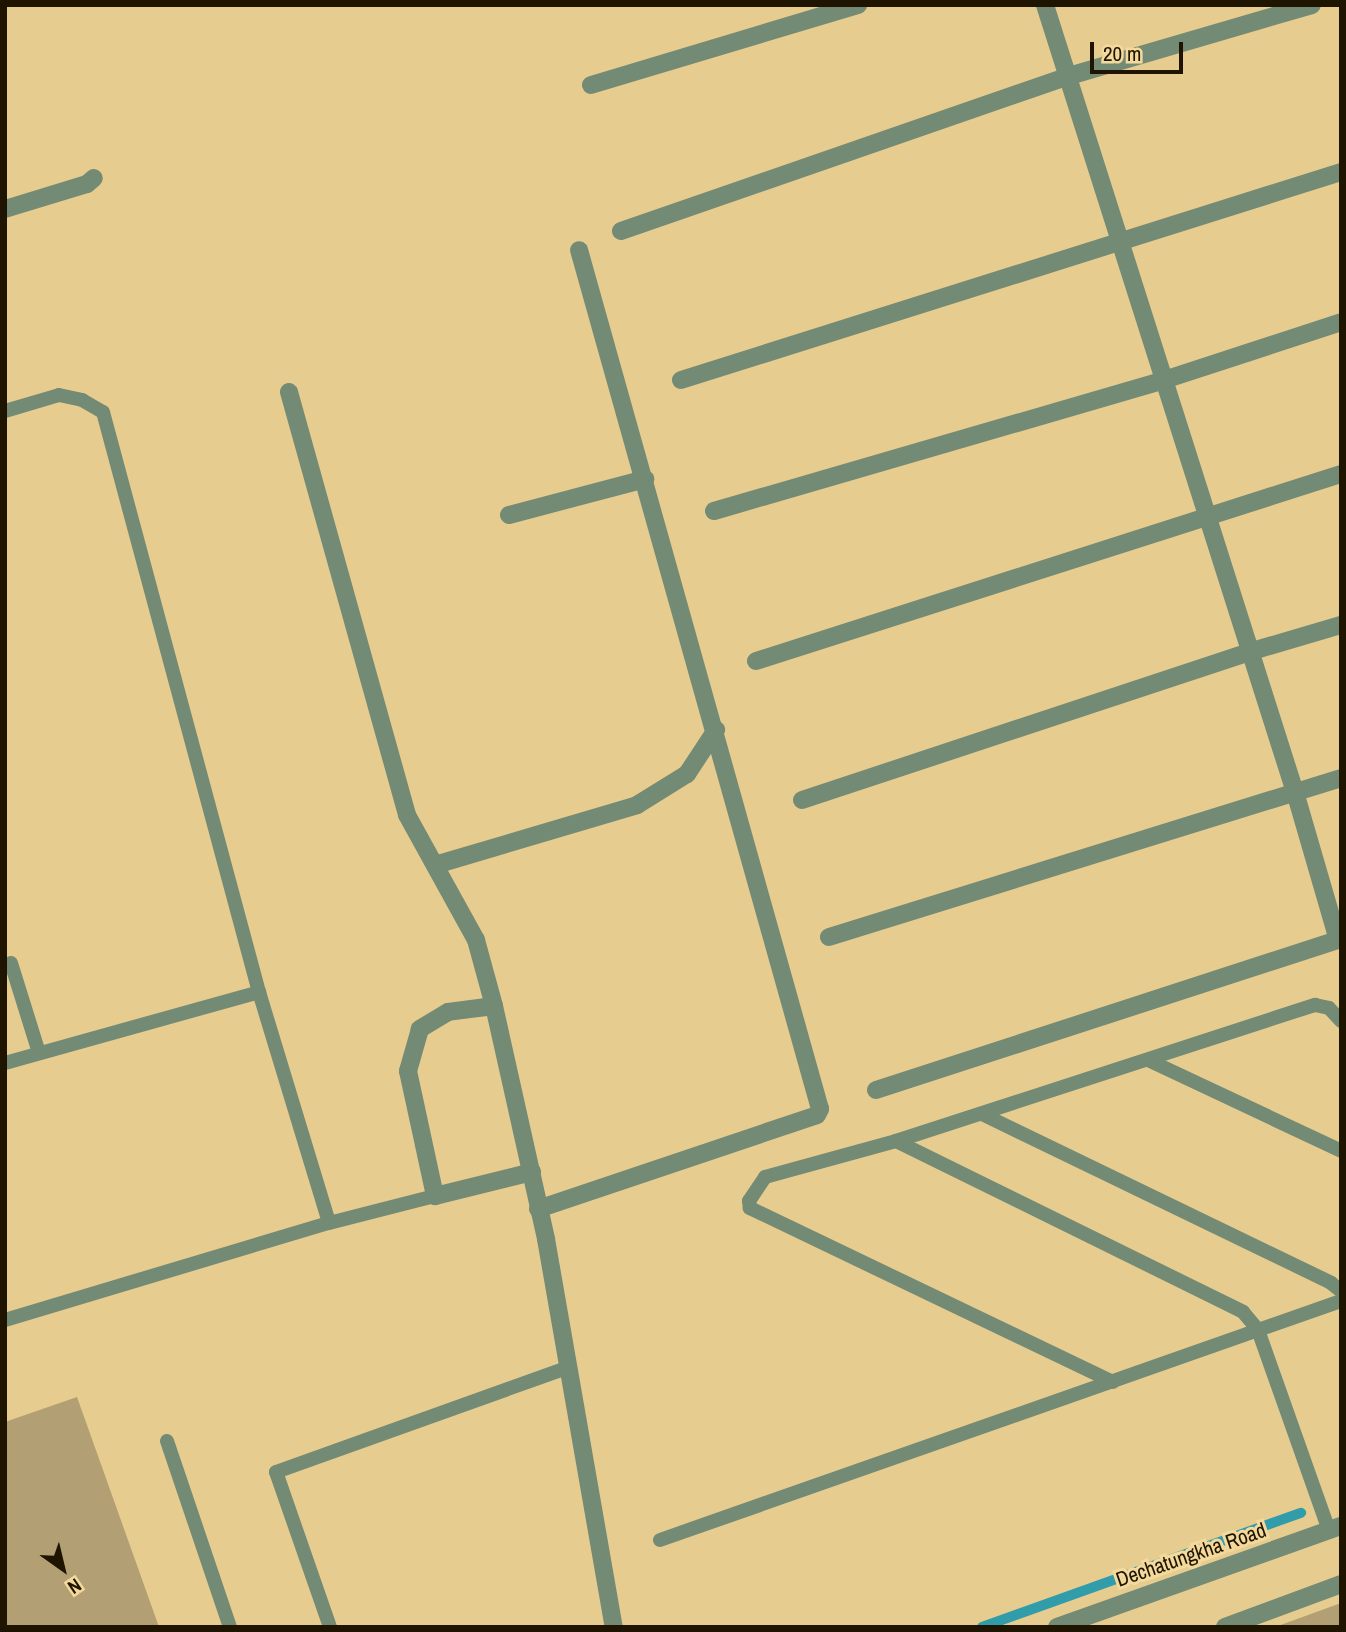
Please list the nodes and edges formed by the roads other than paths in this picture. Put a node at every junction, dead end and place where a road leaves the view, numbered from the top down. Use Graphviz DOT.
graph roads {
  1 [pos="858,5"];
  2 [pos="1045,5"];
  3 [pos="1312,5"];
  4 [pos="1069,76"];
  5 [pos="591,85"];
  6 [pos="1341,172"];
  7 [pos="94,178"];
  8 [pos="5,209"];
  9 [pos="621,232"];
  10 [pos="1121,243"];
  11 [pos="579,250"];
  12 [pos="1341,322"];
  13 [pos="681,380"];
  14 [pos="1164,380"];
  15 [pos="289,392"];
  16 [pos="5,411"];
  17 [pos="1341,474"];
  18 [pos="645,479"];
  19 [pos="715,511"];
  20 [pos="509,515"];
  21 [pos="1207,516"];
  22 [pos="1341,625"];
  23 [pos="1249,652"];
  24 [pos="756,661"];
  25 [pos="716,730"];
  26 [pos="1341,778"];
  27 [pos="1295,792"];
  28 [pos="802,800"];
  29 [pos="435,865"];
  30 [pos="829,937"];
  31 [pos="1339,939"];
  32 [pos="12,962"];
  33 [pos="259,992"];
  34 [pos="494,1006"];
  35 [pos="1341,1021"];
  36 [pos="39,1054"];
  37 [pos="1148,1060"];
  38 [pos="5,1063"];
  39 [pos="876,1090"];
  40 [pos="982,1114"];
  41 [pos="896,1141"];
  42 [pos="1341,1151"];
  43 [pos="532,1172"];
  44 [pos="435,1196"];
  45 [pos="538,1209"];
  46 [pos="329,1223"];
  47 [pos="1341,1291"];
  48 [pos="1341,1301"];
  49 [pos="5,1320"];
  50 [pos="1258,1330"];
  51 [pos="568,1368"];
  52 [pos="1113,1382"];
  53 [pos="167,1441"];
  54 [pos="1335,1528"];
  55 [pos="660,1540"];
  56 [pos="1341,1584"];
  57 [pos="230,1627"];
  58 [pos="330,1627"];
  59 [pos="614,1627"];
  60 [pos="1056,1627"];
  61 [pos="1225,1627"];
  1 -- 5 [label="street"];
  2 -- 4 [label="street"];
  3 -- 4 [label="street"];
  4 -- 9 [label="street"];
  4 -- 10 [label="street"];
  6 -- 10 [label="street"];
  7 -- 8 [label="street"];
  10 -- 13 [label="street"];
  10 -- 14 [label="street"];
  11 -- 18 [label="street"];
  12 -- 14 [label="street"];
  14 -- 19 [label="street"];
  14 -- 21 [label="street"];
  15 -- 29 [label="street"];
  16 -- 33 [label="lane"];
  17 -- 21 [label="street"];
  18 -- 20 [label="street"];
  18 -- 25 [label="street"];
  21 -- 23 [label="street"];
  21 -- 24 [label="street"];
  22 -- 23 [label="street"];
  23 -- 27 [label="street"];
  23 -- 28 [label="street"];
  25 -- 29 [label="street"];
  25 -- 45 [label="street"];
  26 -- 27 [label="street"];
  27 -- 30 [label="street"];
  27 -- 31 [label="street"];
  29 -- 34 [label="street"];
  31 -- 39 [label="street"];
  32 -- 36 [label="lane"];
  33 -- 36 [label="lane"];
  33 -- 46 [label="lane"];
  34 -- 43 [label="street"];
  34 -- 44 [label="street"];
  35 -- 37 [label="lane"];
  36 -- 38 [label="lane"];
  37 -- 40 [label="lane"];
  37 -- 42 [label="lane"];
  40 -- 41 [label="lane"];
  40 -- 47 [label="lane"];
  41 -- 50 [label="lane"];
  41 -- 52 [label="lane"];
  43 -- 44 [label="street"];
  43 -- 45 [label="street"];
  44 -- 46 [label="lane"];
  45 -- 51 [label="street"];
  46 -- 49 [label="lane"];
  48 -- 50 [label="lane"];
  50 -- 52 [label="lane"];
  50 -- 54 [label="lane"];
  51 -- 58 [label="lane"];
  51 -- 59 [label="street"];
  52 -- 55 [label="lane"];
  53 -- 57 [label="lane"];
  54 -- 60 [label="street, Dechatungkha Road"];
  56 -- 61 [label="street"];
}
